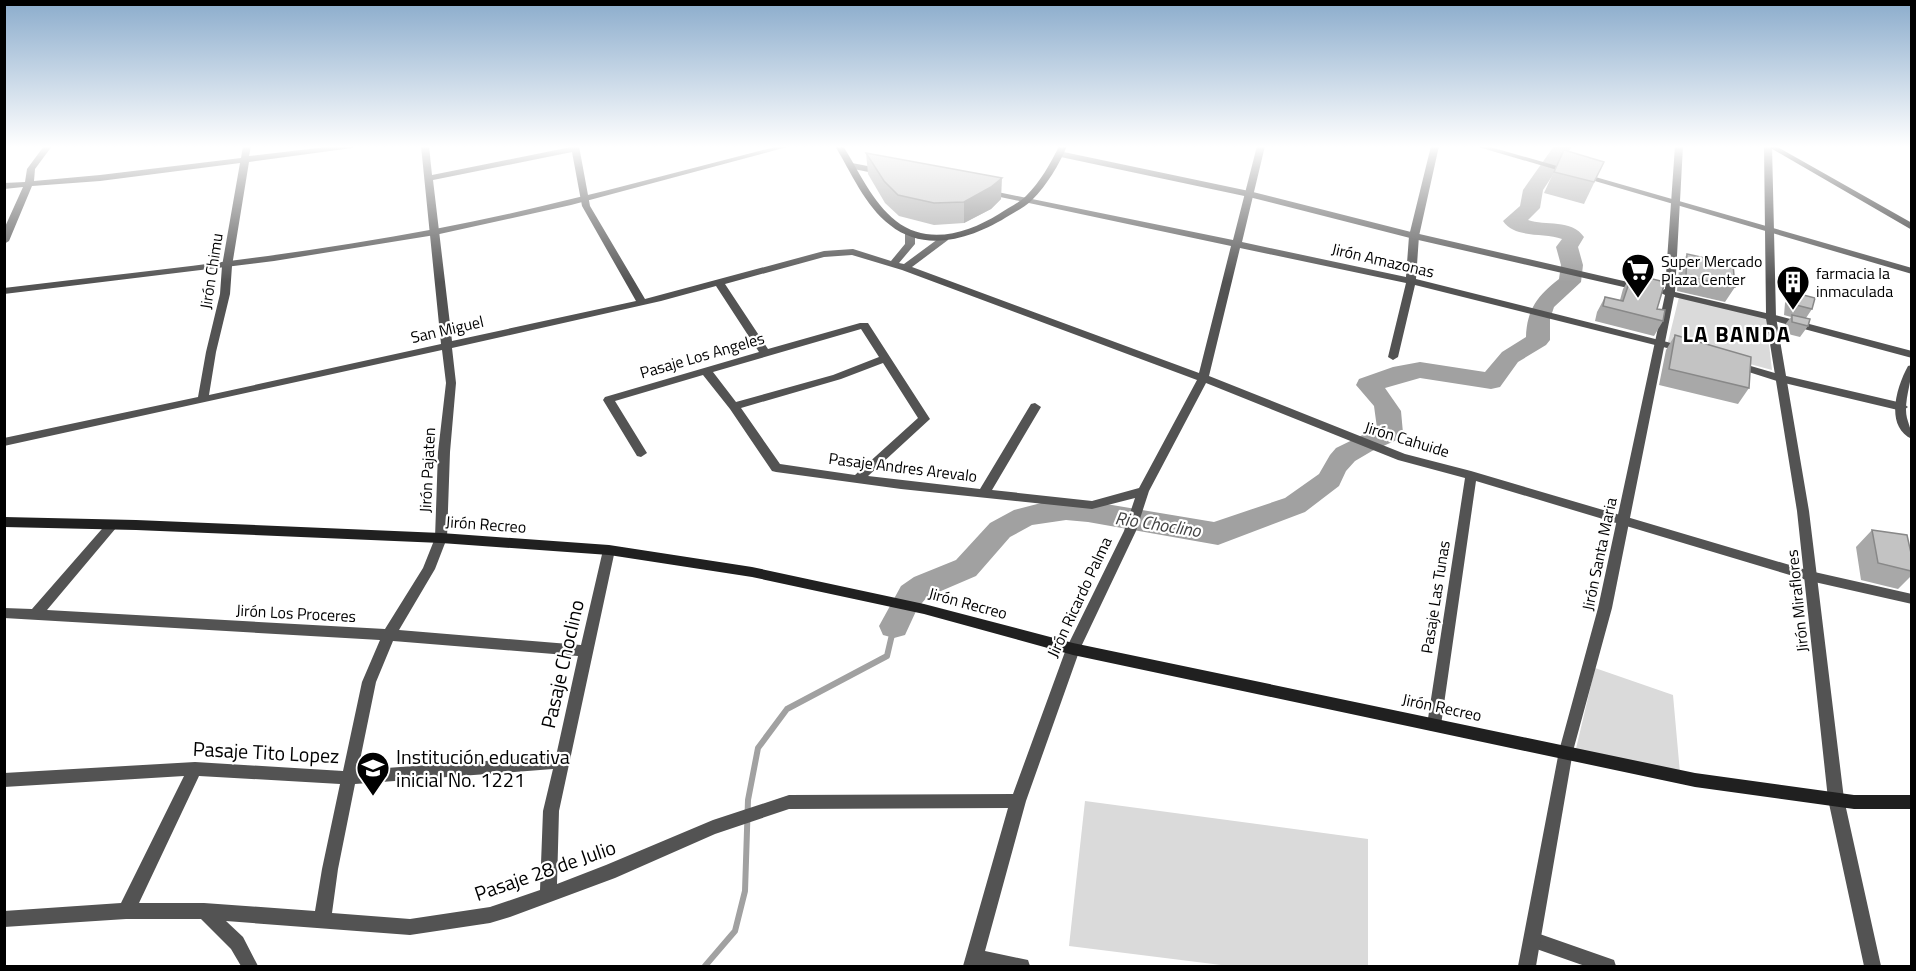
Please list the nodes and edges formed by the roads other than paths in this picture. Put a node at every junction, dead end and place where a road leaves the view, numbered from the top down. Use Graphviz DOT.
graph roads {
  1 [pos="26,191"];
  2 [pos="238,191"];
  3 [pos="431,191"];
  4 [pos="583,191"];
  5 [pos="613,191"];
  6 [pos="869,191"];
  7 [pos="987,191"];
  8 [pos="1033,191"];
  9 [pos="1238,191"];
  10 [pos="1424,191"];
  11 [pos="1639,191"];
  12 [pos="1677,191"];
  13 [pos="1770,191"];
  14 [pos="1848,191"];
  15 [pos="1249,194"];
  16 [pos="584,199"];
  17 [pos="1028,199"];
  18 [pos="1677,202"];
  19 [pos="1911,227"];
  20 [pos="1770,229"];
  21 [pos="436,232"];
  22 [pos="910,233"];
  23 [pos="1414,236"];
  24 [pos="945,238"];
  25 [pos="4,241"];
  26 [pos="1238,245"];
  27 [pos="893,264"];
  28 [pos="227,266"];
  29 [pos="905,268"];
  30 [pos="1911,271"];
  31 [pos="718,281"];
  32 [pos="1411,281"];
  33 [pos="4,291"];
  34 [pos="1670,294"];
  35 [pos="642,302"];
  36 [pos="1771,317"];
  37 [pos="1661,343"];
  38 [pos="445,345"];
  39 [pos="1693,351"];
  40 [pos="765,353"];
  41 [pos="1911,355"];
  42 [pos="1393,357"];
  43 [pos="885,359"];
  44 [pos="1725,362"];
  45 [pos="1911,368"];
  46 [pos="706,371"];
  47 [pos="1203,378"];
  48 [pos="1780,378"];
  49 [pos="203,400"];
  50 [pos="734,406"];
  51 [pos="1035,407"];
  52 [pos="1902,407"];
  53 [pos="1911,435"];
  54 [pos="4,442"];
  55 [pos="641,453"];
  56 [pos="1471,475"];
  57 [pos="858,479"];
  58 [pos="1143,491"];
  59 [pos="984,493"];
  60 [pos="1623,520"];
  61 [pos="4,522"];
  62 [pos="111,525"];
  63 [pos="441,538"];
  64 [pos="609,550"];
  65 [pos="1810,576"];
  66 [pos="1911,599"];
  67 [pos="4,613"];
  68 [pos="36,614"];
  69 [pos="389,635"];
  70 [pos="1073,649"];
  71 [pos="585,651"];
  72 [pos="1434,725"];
  73 [pos="1566,751"];
  74 [pos="561,762"];
  75 [pos="195,769"];
  76 [pos="348,778"];
  77 [pos="4,780"];
  78 [pos="1836,799"];
  79 [pos="1018,801"];
  80 [pos="1911,802"];
  81 [pos="548,894"];
  82 [pos="126,911"];
  83 [pos="204,911"];
  84 [pos="4,919"];
  85 [pos="322,921"];
  86 [pos="1534,940"];
  87 [pos="973,962"];
  88 [pos="250,966"];
  89 [pos="1022,966"];
  90 [pos="1527,966"];
  91 [pos="1608,966"];
  92 [pos="1873,966"];
  1 -- 25 [label="street"];
  2 -- 28 [label="street, Jirón Chimu"];
  3 -- 21 [label="street, Jirón Pajaten"];
  4 -- 16 [label="street"];
  5 -- 16 [label="street"];
  6 -- 22 [label="main road"];
  7 -- 17 [label="street, Jirón Amazonas"];
  8 -- 17 [label="main road"];
  9 -- 15 [label="street"];
  10 -- 23 [label="street"];
  11 -- 18 [label="street"];
  12 -- 18 [label="street, Jirón Santa Maria"];
  13 -- 20 [label="street, Jirón Miraflores"];
  14 -- 19 [label="main road"];
  15 -- 23 [label="street"];
  15 -- 26 [label="street, Jirón Ricardo Palma"];
  16 -- 21 [label="street"];
  16 -- 35 [label="street"];
  17 -- 24 [label="main road"];
  17 -- 26 [label="street, Jirón Amazonas"];
  18 -- 20 [label="street"];
  18 -- 34 [label="street, Jirón Santa Maria"];
  20 -- 30 [label="street"];
  20 -- 36 [label="street, Jirón Miraflores"];
  21 -- 28 [label="street"];
  21 -- 38 [label="street, Jirón Pajaten"];
  22 -- 24 [label="main road"];
  22 -- 27 [label="street"];
  23 -- 32 [label="street"];
  23 -- 34 [label="street"];
  24 -- 29 [label="street"];
  26 -- 32 [label="street, Jirón Amazonas"];
  26 -- 47 [label="street, Jirón Ricardo Palma"];
  27 -- 29 [label="street, San Miguel"];
  27 -- 31 [label="street, San Miguel"];
  28 -- 33 [label="street"];
  28 -- 49 [label="street, Jirón Chimu"];
  29 -- 47 [label="street, Jirón Cahuide"];
  31 -- 35 [label="street, San Miguel"];
  31 -- 40 [label="street"];
  32 -- 37 [label="street, Jirón Amazonas"];
  32 -- 42 [label="street"];
  34 -- 36 [label="street"];
  34 -- 37 [label="street, Jirón Santa Maria"];
  35 -- 38 [label="street, San Miguel"];
  36 -- 41 [label="street"];
  36 -- 48 [label="street, Jirón Miraflores"];
  37 -- 39 [label="street, Jirón Amazonas"];
  37 -- 60 [label="street, Jirón Santa Maria"];
  38 -- 49 [label="street, San Miguel"];
  38 -- 63 [label="street, Jirón Pajaten"];
  40 -- 43 [label="street, Pasaje Los Angeles"];
  40 -- 46 [label="street, Pasaje Los Angeles"];
  43 -- 50 [label="street"];
  43 -- 57 [label="street"];
  44 -- 48 [label="street"];
  45 -- 52 [label="street"];
  46 -- 50 [label="street, Pasaje Andres Arevalo"];
  46 -- 55 [label="street, Pasaje Los Angeles"];
  47 -- 56 [label="street, Jirón Cahuide"];
  47 -- 58 [label="street, Jirón Ricardo Palma"];
  48 -- 52 [label="street"];
  48 -- 65 [label="street, Jirón Miraflores"];
  49 -- 54 [label="street, San Miguel"];
  50 -- 57 [label="street, Pasaje Andres Arevalo"];
  51 -- 59 [label="street"];
  52 -- 53 [label="street"];
  56 -- 60 [label="street, Jirón Cahuide"];
  56 -- 72 [label="street, Pasaje Las Tunas"];
  57 -- 59 [label="street, Pasaje Andres Arevalo"];
  58 -- 59 [label="street, Pasaje Andres Arevalo"];
  58 -- 70 [label="street, Jirón Ricardo Palma"];
  60 -- 65 [label="street, Jirón Cahuide"];
  60 -- 73 [label="street, Jirón Santa Maria"];
  61 -- 62 [label="main road, Jirón Recreo"];
  62 -- 63 [label="main road, Jirón Recreo"];
  62 -- 68 [label="street"];
  63 -- 64 [label="main road, Jirón Recreo"];
  63 -- 69 [label="street, Jirón Pajaten"];
  64 -- 70 [label="main road, Jirón Recreo"];
  64 -- 71 [label="street, Pasaje Choclino"];
  65 -- 66 [label="street, Jirón Cahuide"];
  65 -- 78 [label="street, Jirón Miraflores"];
  67 -- 68 [label="street, Jirón Los Proceres"];
  68 -- 69 [label="street, Jirón Los Proceres"];
  69 -- 71 [label="street, Jirón Los Proceres"];
  69 -- 76 [label="street, Jirón Pajaten"];
  70 -- 72 [label="main road, Jirón Recreo"];
  70 -- 79 [label="street, Jirón Ricardo Palma"];
  71 -- 74 [label="street, Pasaje Choclino"];
  72 -- 73 [label="main road, Jirón Recreo"];
  73 -- 78 [label="main road, Jirón Recreo"];
  73 -- 86 [label="street, Jirón Santa Maria"];
  74 -- 76 [label="street, Pasaje Tito Lopez"];
  74 -- 81 [label="street, Pasaje Choclino"];
  75 -- 76 [label="street, Pasaje Tito Lopez"];
  75 -- 77 [label="street, Pasaje Tito Lopez"];
  75 -- 82 [label="street"];
  76 -- 85 [label="street, Jirón Pajaten"];
  78 -- 80 [label="main road, Jirón Recreo"];
  78 -- 92 [label="street, Jirón Miraflores"];
  79 -- 81 [label="street, Pasaje 28 de Julio"];
  79 -- 87 [label="street, Jirón Ricardo Palma"];
  81 -- 85 [label="street, Pasaje 28 de Julio"];
  82 -- 83 [label="street, Pasaje 28 de Julio"];
  82 -- 84 [label="street, Pasaje 28 de Julio"];
  83 -- 85 [label="street, Pasaje 28 de Julio"];
  83 -- 88 [label="street"];
  86 -- 90 [label="street, Jirón Santa Maria"];
  86 -- 91 [label="street"];
  87 -- 89 [label="street"];
}
